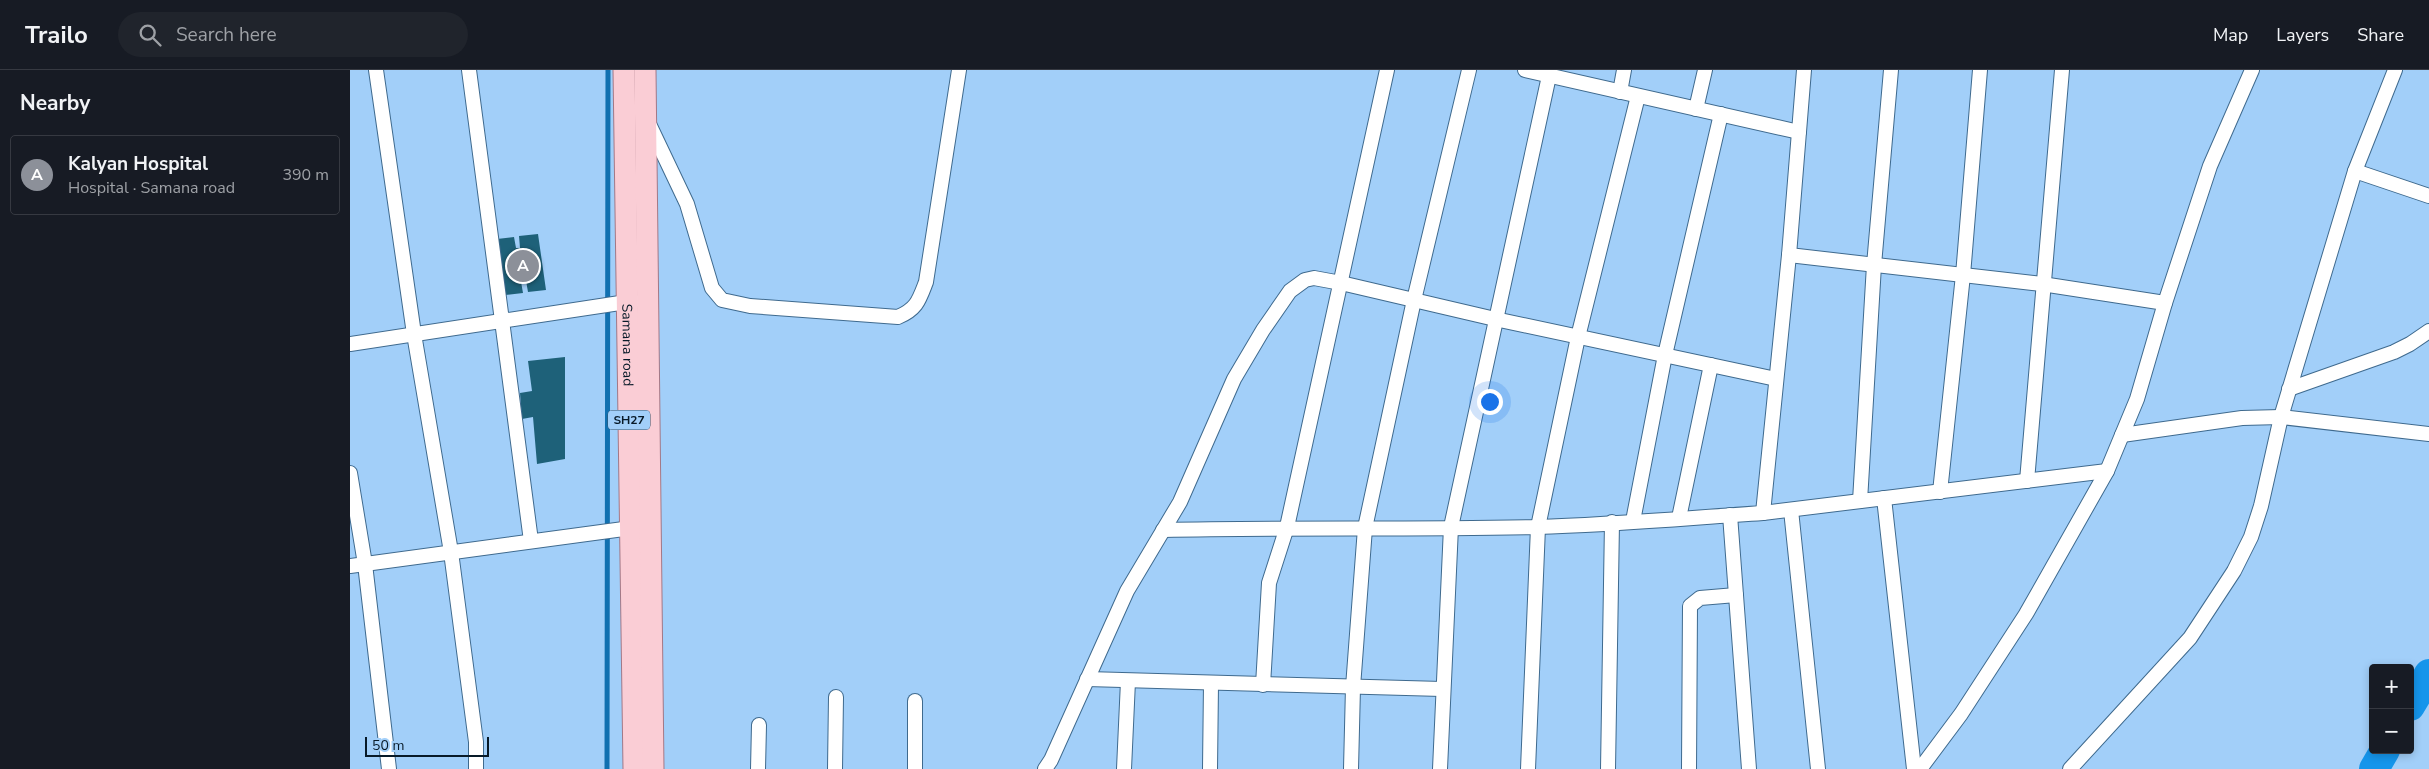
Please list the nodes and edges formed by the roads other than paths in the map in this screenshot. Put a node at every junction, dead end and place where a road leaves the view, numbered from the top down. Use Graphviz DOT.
graph roads {
  1 [pos="376,70"];
  2 [pos="469,70"];
  3 [pos="624,70"];
  4 [pos="645,70"];
  5 [pos="959,70"];
  6 [pos="1387,70"];
  7 [pos="1469,70"];
  8 [pos="1624,70"];
  9 [pos="1706,70"];
  10 [pos="1804,70"];
  11 [pos="1891,70"];
  12 [pos="1980,70"];
  13 [pos="2062,70"];
  14 [pos="2252,70"];
  15 [pos="2395,70"];
  16 [pos="1532,71"];
  17 [pos="1549,76"];
  18 [pos="1620,92"];
  19 [pos="1638,96"];
  20 [pos="1696,109"];
  21 [pos="1721,114"];
  22 [pos="646,116"];
  23 [pos="1799,132"];
  24 [pos="2355,171"];
  25 [pos="2429,196"];
  26 [pos="1789,255"];
  27 [pos="1874,265"];
  28 [pos="1963,275"];
  29 [pos="1340,283"];
  30 [pos="2042,284"];
  31 [pos="1414,300"];
  32 [pos="637,301"];
  33 [pos="2165,303"];
  34 [pos="1496,319"];
  35 [pos="502,320"];
  36 [pos="2429,331"];
  37 [pos="414,334"];
  38 [pos="1578,337"];
  39 [pos="350,344"];
  40 [pos="1665,355"];
  41 [pos="1711,365"];
  42 [pos="1776,379"];
  43 [pos="2289,389"];
  44 [pos="2281,417"];
  45 [pos="2429,434"];
  46 [pos="2122,435"];
  47 [pos="2107,471"];
  48 [pos="350,473"];
  49 [pos="2027,481"];
  50 [pos="1940,492"];
  51 [pos="1884,498"];
  52 [pos="1860,501"];
  53 [pos="1791,510"];
  54 [pos="1763,513"];
  55 [pos="1730,515"];
  56 [pos="1678,518"];
  57 [pos="1632,521"];
  58 [pos="1612,522"];
  59 [pos="1287,527"];
  60 [pos="1452,527"];
  61 [pos="1538,527"];
  62 [pos="1365,528"];
  63 [pos="1163,530"];
  64 [pos="612,531"];
  65 [pos="531,541"];
  66 [pos="451,552"];
  67 [pos="365,564"];
  68 [pos="350,566"];
  69 [pos="1736,595"];
  70 [pos="1087,679"];
  71 [pos="1128,681"];
  72 [pos="1211,684"];
  73 [pos="1263,685"];
  74 [pos="1353,687"];
  75 [pos="1442,689"];
  76 [pos="644,695"];
  77 [pos="836,697"];
  78 [pos="915,701"];
  79 [pos="759,725"];
  80 [pos="389,769"];
  81 [pos="476,769"];
  82 [pos="634,769"];
  83 [pos="653,769"];
  84 [pos="758,769"];
  85 [pos="835,769"];
  86 [pos="915,769"];
  87 [pos="1045,769"];
  88 [pos="1124,769"];
  89 [pos="1210,769"];
  90 [pos="1351,769"];
  91 [pos="1440,769"];
  92 [pos="1528,769"];
  93 [pos="1608,769"];
  94 [pos="1689,769"];
  95 [pos="1749,769"];
  96 [pos="1818,769"];
  97 [pos="1914,769"];
  98 [pos="1920,769"];
  99 [pos="2070,769"];
  1 -- 37 [label="street"];
  2 -- 35 [label="street"];
  3 -- 32 [label="main road, Samana road / SH27"];
  4 -- 22 [label="main road, Samana road / SH27"];
  5 -- 22 [label="street"];
  6 -- 29 [label="street"];
  7 -- 31 [label="street"];
  8 -- 18 [label="street"];
  9 -- 20 [label="street"];
  10 -- 23 [label="street"];
  11 -- 27 [label="street"];
  12 -- 28 [label="street"];
  13 -- 30 [label="street"];
  14 -- 33 [label="street"];
  15 -- 24 [label="street"];
  16 -- 17 [label="street"];
  17 -- 18 [label="street"];
  17 -- 34 [label="street"];
  18 -- 19 [label="street"];
  19 -- 20 [label="street"];
  19 -- 38 [label="street"];
  20 -- 21 [label="street"];
  21 -- 23 [label="street"];
  21 -- 40 [label="street"];
  22 -- 32 [label="main road, Samana road / SH27"];
  23 -- 26 [label="street"];
  24 -- 25 [label="street"];
  24 -- 43 [label="street"];
  26 -- 27 [label="street"];
  26 -- 42 [label="street"];
  27 -- 28 [label="street"];
  27 -- 52 [label="street"];
  28 -- 30 [label="street"];
  28 -- 50 [label="street"];
  29 -- 31 [label="street"];
  29 -- 59 [label="street"];
  29 -- 63 [label="street"];
  30 -- 33 [label="street"];
  30 -- 49 [label="street"];
  31 -- 34 [label="street"];
  31 -- 62 [label="street"];
  32 -- 35 [label="street"];
  32 -- 64 [label="main road, Samana road / SH27"];
  32 -- 76 [label="main road, Samana road / SH27"];
  33 -- 46 [label="street"];
  34 -- 38 [label="street"];
  34 -- 60 [label="street"];
  35 -- 37 [label="street"];
  35 -- 65 [label="street"];
  36 -- 43 [label="street"];
  37 -- 39 [label="street"];
  37 -- 66 [label="street"];
  38 -- 40 [label="street"];
  38 -- 61 [label="street"];
  40 -- 41 [label="street"];
  40 -- 57 [label="street"];
  41 -- 42 [label="street"];
  41 -- 56 [label="street"];
  42 -- 54 [label="street"];
  43 -- 44 [label="street"];
  44 -- 45 [label="street"];
  44 -- 46 [label="street"];
  44 -- 99 [label="street"];
  46 -- 47 [label="street"];
  47 -- 49 [label="street"];
  47 -- 98 [label="street"];
  48 -- 67 [label="street"];
  49 -- 50 [label="street"];
  50 -- 51 [label="street"];
  51 -- 52 [label="street"];
  51 -- 97 [label="street"];
  52 -- 53 [label="street"];
  53 -- 54 [label="street"];
  53 -- 96 [label="street"];
  54 -- 55 [label="street"];
  55 -- 56 [label="street"];
  55 -- 69 [label="street"];
  56 -- 57 [label="street"];
  57 -- 58 [label="street"];
  58 -- 61 [label="street"];
  58 -- 93 [label="street"];
  59 -- 62 [label="street"];
  59 -- 63 [label="street"];
  59 -- 73 [label="street"];
  60 -- 61 [label="street"];
  60 -- 62 [label="street"];
  60 -- 75 [label="street"];
  61 -- 92 [label="street"];
  62 -- 74 [label="street"];
  63 -- 70 [label="street"];
  64 -- 65 [label="street"];
  64 -- 76 [label="main road, Samana road / SH27"];
  65 -- 66 [label="street"];
  66 -- 67 [label="street"];
  66 -- 81 [label="street"];
  67 -- 68 [label="street"];
  67 -- 80 [label="street"];
  69 -- 94 [label="street"];
  69 -- 95 [label="street"];
  70 -- 71 [label="street"];
  70 -- 87 [label="street"];
  71 -- 72 [label="street"];
  71 -- 88 [label="street"];
  72 -- 73 [label="street"];
  72 -- 89 [label="street"];
  73 -- 74 [label="street"];
  74 -- 75 [label="street"];
  74 -- 90 [label="street"];
  75 -- 91 [label="street"];
  76 -- 82 [label="main road, Samana road / SH27"];
  76 -- 83 [label="main road, Samana road / SH27"];
  77 -- 85 [label="street"];
  78 -- 86 [label="street"];
  79 -- 84 [label="street"];
}
